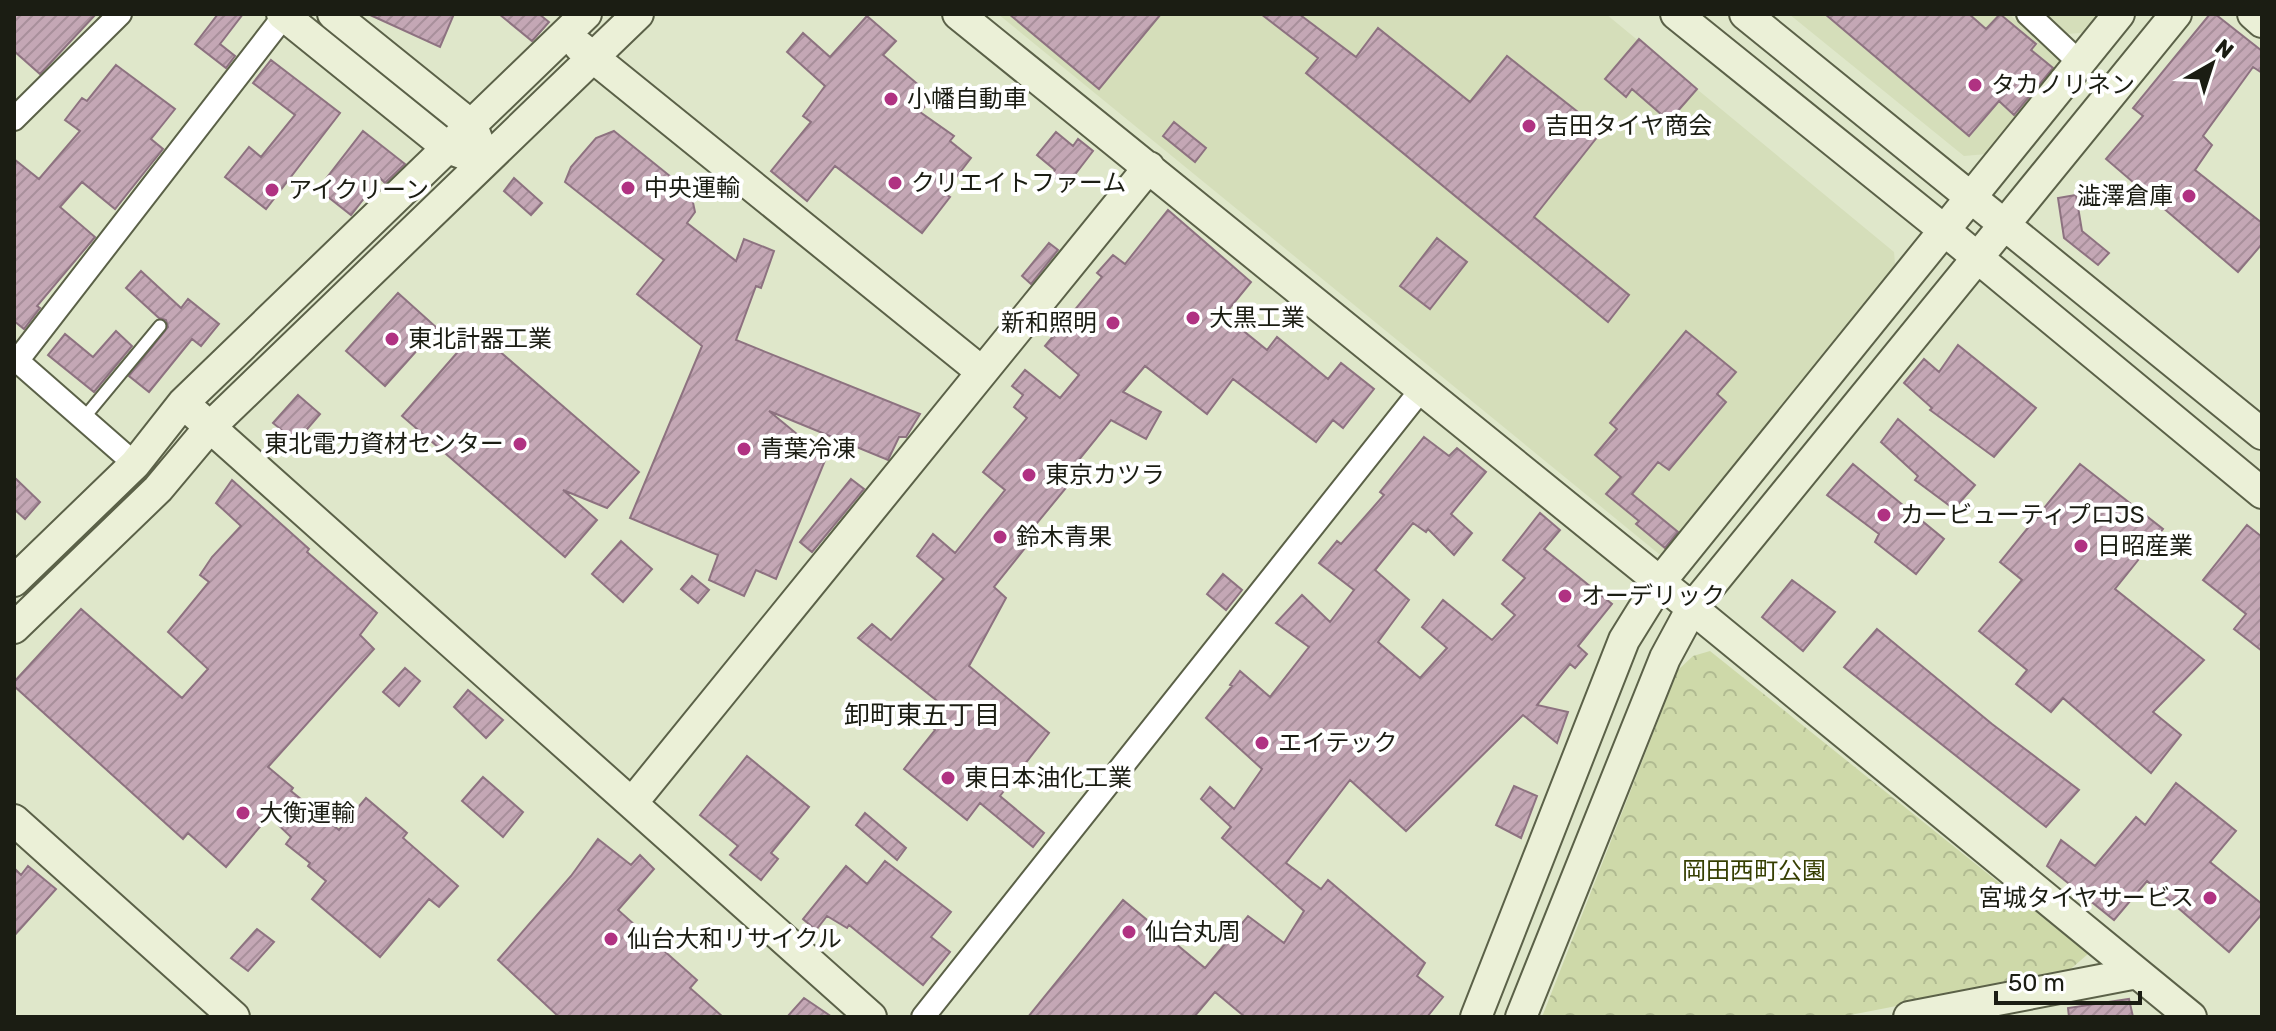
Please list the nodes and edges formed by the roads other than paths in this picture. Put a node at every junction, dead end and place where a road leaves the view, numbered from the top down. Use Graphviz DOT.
graph roads {
  1 [pos="120,14"];
  2 [pos="333,14"];
  3 [pos="638,14"];
  4 [pos="958,14"];
  5 [pos="1676,14"];
  6 [pos="1745,14"];
  7 [pos="2028,14"];
  8 [pos="2119,14"];
  9 [pos="2176,14"];
  10 [pos="2253,14"];
  11 [pos="283,15"];
  12 [pos="2262,22"];
  13 [pos="575,24"];
  14 [pos="593,57"];
  15 [pos="2079,62"];
  16 [pos="14,119"];
  17 [pos="472,126"];
  18 [pos="448,148"];
  19 [pos="485,161"];
  20 [pos="1149,167"];
  21 [pos="1970,198"];
  22 [pos="2003,225"];
  23 [pos="1944,230"];
  24 [pos="1979,259"];
  25 [pos="160,326"];
  26 [pos="16,360"];
  27 [pos="982,372"];
  28 [pos="1421,390"];
  29 [pos="183,403"];
  30 [pos="83,419"];
  31 [pos="210,427"];
  32 [pos="2262,434"];
  33 [pos="135,464"];
  34 [pos="2262,493"];
  35 [pos="14,581"];
  36 [pos="1660,582"];
  37 [pos="1692,608"];
  38 [pos="14,628"];
  39 [pos="632,803"];
  40 [pos="14,820"];
  41 [pos="2137,973"];
  42 [pos="234,1017"];
  43 [pos="871,1017"];
  44 [pos="923,1017"];
  45 [pos="1476,1017"];
  46 [pos="1521,1017"];
  47 [pos="1909,1017"];
  48 [pos="2191,1017"];
  1 -- 16 [label="street"];
  2 -- 17 [label="street"];
  3 -- 14 [label="street"];
  4 -- 20 [label="street"];
  5 -- 23 [label="street"];
  6 -- 21 [label="street"];
  7 -- 15 [label="street"];
  8 -- 15 [label="street"];
  9 -- 22 [label="street"];
  10 -- 12 [label="street"];
  11 -- 18 [label="street"];
  11 -- 26 [label="street"];
  13 -- 14 [label="street"];
  13 -- 17 [label="street"];
  14 -- 19 [label="street"];
  14 -- 27 [label="street"];
  15 -- 21 [label="street"];
  17 -- 18 [label="street"];
  17 -- 19 [label="street"];
  18 -- 19 [label="street"];
  18 -- 29 [label="street"];
  19 -- 31 [label="street"];
  20 -- 27 [label="street"];
  20 -- 28 [label="street"];
  21 -- 22 [label="street"];
  21 -- 23 [label="street"];
  22 -- 24 [label="street"];
  22 -- 32 [label="street"];
  23 -- 24 [label="street"];
  23 -- 36 [label="street"];
  24 -- 34 [label="street"];
  24 -- 37 [label="street"];
  25 -- 30 [label="lane"];
  26 -- 30 [label="street"];
  27 -- 39 [label="street"];
  28 -- 36 [label="street"];
  28 -- 44 [label="street"];
  29 -- 31 [label="street"];
  29 -- 33 [label="street"];
  30 -- 33 [label="street"];
  31 -- 38 [label="street"];
  31 -- 39 [label="street"];
  33 -- 35 [label="street"];
  36 -- 37 [label="street"];
  36 -- 45 [label="street"];
  37 -- 41 [label="street"];
  37 -- 46 [label="street"];
  39 -- 43 [label="street"];
  40 -- 42 [label="street"];
  41 -- 47 [label="street"];
  41 -- 48 [label="street"];
}
